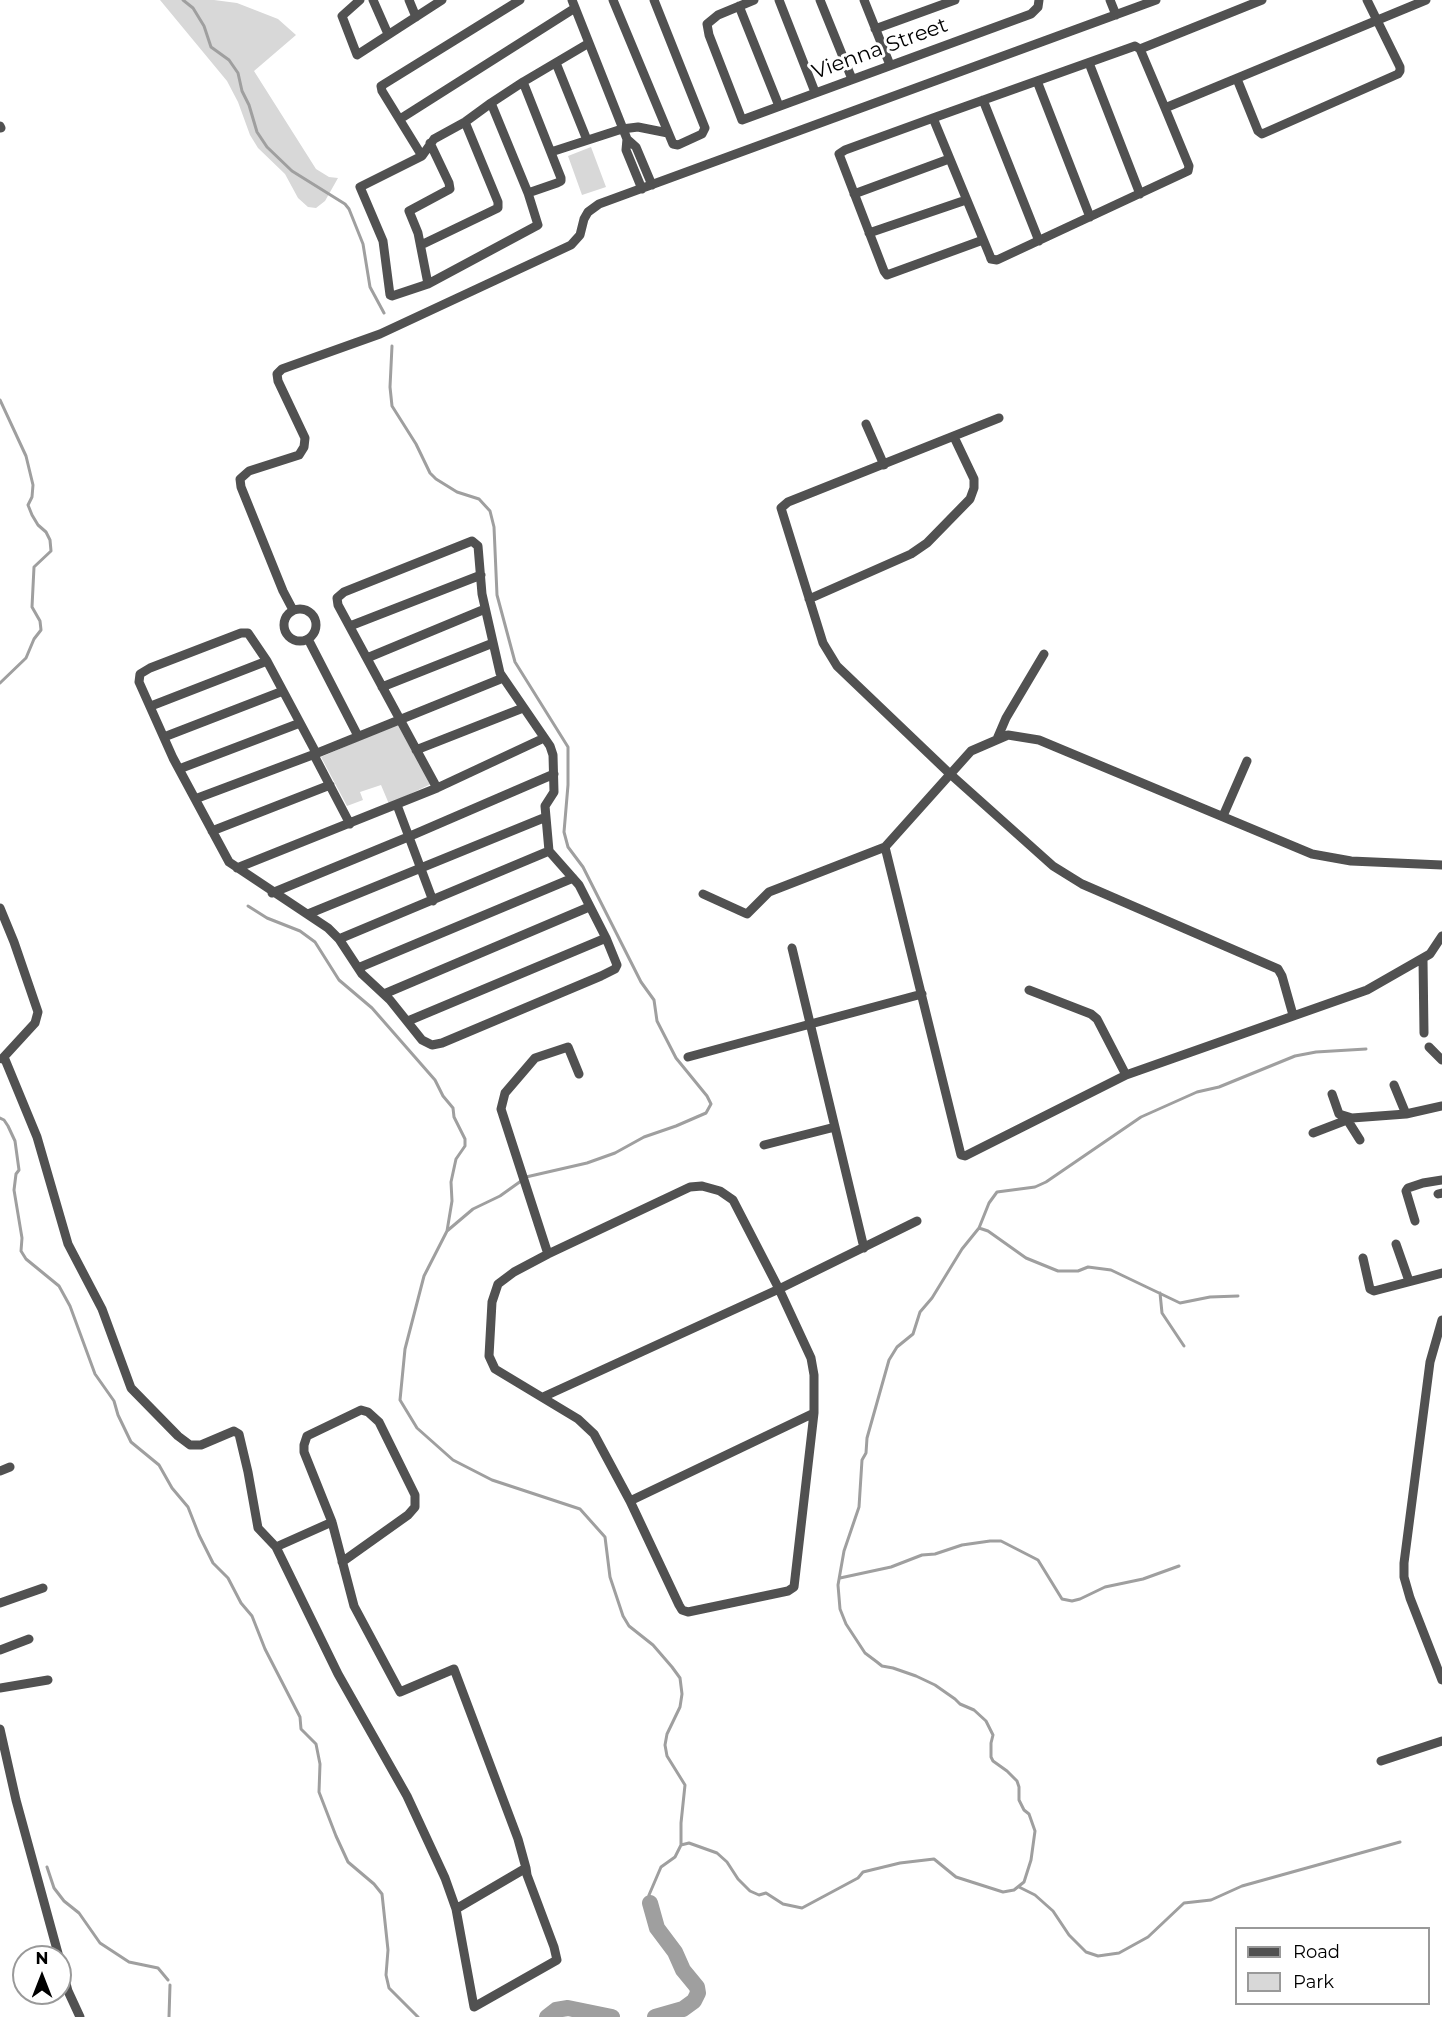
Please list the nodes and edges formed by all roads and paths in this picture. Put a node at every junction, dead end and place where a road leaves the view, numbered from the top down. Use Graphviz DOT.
graph roads {
  1 [pos="360,0"];
  2 [pos="373,0"];
  3 [pos="409,0"];
  4 [pos="442,0"];
  5 [pos="520,0"];
  6 [pos="613,0"];
  7 [pos="654,0"];
  8 [pos="754,0"];
  9 [pos="779,0"];
  10 [pos="819,0"];
  11 [pos="864,0"];
  12 [pos="955,0"];
  13 [pos="1039,0"];
  14 [pos="1110,0"];
  15 [pos="1126,0"];
  16 [pos="1156,0"];
  17 [pos="1262,0"];
  18 [pos="1367,0"];
  19 [pos="1426,0"];
  20 [pos="574,4"];
  21 [pos="739,6"];
  22 [pos="1131,10"];
  23 [pos="1116,15"];
  24 [pos="416,17"];
  25 [pos="1377,21"];
  26 [pos="875,29"];
  27 [pos="388,34"];
  28 [pos="589,43"];
  29 [pos="1140,49"];
  30 [pos="556,63"];
  31 [pos="1089,63"];
  32 [pos="890,65"];
  33 [pos="852,79"];
  34 [pos="1237,79"];
  35 [pos="1037,81"];
  36 [pos="523,82"];
  37 [pos="815,92"];
  38 [pos="983,100"];
  39 [pos="491,103"];
  40 [pos="779,106"];
  41 [pos="1165,108"];
  42 [pos="933,118"];
  43 [pos="400,119"];
  44 [pos="465,122"];
  45 [pos="622,129"];
  46 [pos="668,133"];
  47 [pos="627,139"];
  48 [pos="587,140"];
  49 [pos="430,143"];
  50 [pos="551,152"];
  51 [pos="422,156"];
  52 [pos="949,159"];
  53 [pos="652,186"];
  54 [pos="642,189"];
  55 [pos="528,193"];
  56 [pos="854,194"];
  57 [pos="1140,194"];
  58 [pos="966,200"];
  59 [pos="1090,217"];
  60 [pos="869,233"];
  61 [pos="983,240"];
  62 [pos="1039,241"];
  63 [pos="421,245"];
  64 [pos="428,284"];
  65 [pos="999,418"];
  66 [pos="866,424"];
  67 [pos="954,437"];
  68 [pos="884,465"];
  69 [pos="481,575"];
  70 [pos="809,599"];
  71 [pos="485,609"];
  72 [pos="293,610"];
  73 [pos="350,626"];
  74 [pos="308,639"];
  75 [pos="493,643"];
  76 [pos="1044,654"];
  77 [pos="367,658"];
  78 [pos="267,661"];
  79 [pos="503,678"];
  80 [pos="382,687"];
  81 [pos="283,692"];
  82 [pos="152,706"];
  83 [pos="523,708"];
  84 [pos="399,719"];
  85 [pos="300,723"];
  86 [pos="358,736"];
  87 [pos="164,737"];
  88 [pos="544,738"];
  89 [pos="997,739"];
  90 [pos="417,750"];
  91 [pos="315,754"];
  92 [pos="1247,761"];
  93 [pos="179,769"];
  94 [pos="949,773"];
  95 [pos="554,774"];
  96 [pos="330,785"];
  97 [pos="437,788"];
  98 [pos="195,800"];
  99 [pos="397,805"];
  100 [pos="1223,816"];
  101 [pos="546,817"];
  102 [pos="350,824"];
  103 [pos="212,831"];
  104 [pos="408,837"];
  105 [pos="885,847"];
  106 [pos="549,851"];
  107 [pos="1442,865"];
  108 [pos="237,868"];
  109 [pos="421,869"];
  110 [pos="573,878"];
  111 [pos="272,892"];
  112 [pos="704,894"];
  113 [pos="434,901"];
  114 [pos="589,907"];
  115 [pos="0,908"];
  116 [pos="308,914"];
  117 [pos="1442,936"];
  118 [pos="606,938"];
  119 [pos="339,939"];
  120 [pos="792,948"];
  121 [pos="1423,960"];
  122 [pos="358,968"];
  123 [pos="1029,990"];
  124 [pos="384,994"];
  125 [pos="922,994"];
  126 [pos="1293,1015"];
  127 [pos="408,1021"];
  128 [pos="811,1024"];
  129 [pos="1424,1033"];
  130 [pos="1429,1047"];
  131 [pos="688,1057"];
  132 [pos="2,1059"];
  133 [pos="1442,1060"];
  134 [pos="579,1074"];
  135 [pos="1126,1075"];
  136 [pos="1394,1085"];
  137 [pos="1332,1095"];
  138 [pos="1442,1106"];
  139 [pos="1406,1114"];
  140 [pos="1350,1120"];
  141 [pos="835,1127"];
  142 [pos="1314,1133"];
  143 [pos="1360,1140"];
  144 [pos="764,1145"];
  145 [pos="1442,1180"];
  146 [pos="917,1221"];
  147 [pos="1415,1221"];
  148 [pos="1396,1244"];
  149 [pos="864,1248"];
  150 [pos="548,1254"];
  151 [pos="1363,1258"];
  152 [pos="1442,1273"];
  153 [pos="1409,1281"];
  154 [pos="779,1289"];
  155 [pos="1442,1320"];
  156 [pos="543,1397"];
  157 [pos="814,1413"];
  158 [pos="10,1467"];
  159 [pos="0,1471"];
  160 [pos="630,1501"];
  161 [pos="332,1522"];
  162 [pos="276,1547"];
  163 [pos="342,1562"];
  164 [pos="43,1588"];
  165 [pos="0,1603"];
  166 [pos="29,1639"];
  167 [pos="0,1650"];
  168 [pos="48,1680"];
  169 [pos="1442,1680"];
  170 [pos="0,1688"];
  171 [pos="0,1729"];
  172 [pos="1442,1742"];
  173 [pos="1381,1761"];
  174 [pos="526,1868"];
  175 [pos="456,1909"];
  176 [pos="56,1945"];
  177 [pos="72,2000"];
  178 [pos="80,2017"];
  1 -- 27 [label="street"];
  2 -- 27 [label="street"];
  3 -- 24 [label="street"];
  4 -- 24 [label="street"];
  5 -- 43 [label="street"];
  6 -- 46 [label="street"];
  7 -- 46 [label="street"];
  8 -- 21 [label="street"];
  9 -- 37 [label="street"];
  10 -- 33 [label="street"];
  11 -- 26 [label="street"];
  12 -- 26 [label="street"];
  13 -- 32 [label="street, Vienna Street"];
  14 -- 23 [label="street"];
  15 -- 22 [label="street"];
  16 -- 22 [label="street"];
  17 -- 29 [label="street"];
  18 -- 25 [label="street"];
  19 -- 25 [label="street"];
  20 -- 28 [label="street"];
  20 -- 43 [label="street"];
  21 -- 40 [label="street"];
  21 -- 40 [label="street, Vienna Street"];
  22 -- 23 [label="street"];
  23 -- 53 [label="street"];
  24 -- 27 [label="street"];
  25 -- 34 [label="street"];
  25 -- 34 [label="street"];
  26 -- 32 [label="street"];
  28 -- 30 [label="street"];
  28 -- 45 [label="street"];
  29 -- 31 [label="street"];
  29 -- 41 [label="street"];
  30 -- 36 [label="street"];
  30 -- 48 [label="street"];
  31 -- 35 [label="street"];
  31 -- 57 [label="street"];
  32 -- 33 [label="street, Vienna Street"];
  33 -- 37 [label="street, Vienna Street"];
  34 -- 41 [label="street"];
  35 -- 38 [label="street"];
  35 -- 59 [label="street"];
  36 -- 39 [label="street"];
  36 -- 50 [label="street"];
  37 -- 40 [label="street, Vienna Street"];
  38 -- 42 [label="street"];
  38 -- 62 [label="street"];
  39 -- 44 [label="street"];
  39 -- 55 [label="street"];
  41 -- 57 [label="street"];
  42 -- 52 [label="street"];
  42 -- 56 [label="street"];
  43 -- 51 [label="street"];
  44 -- 49 [label="street"];
  44 -- 63 [label="street"];
  45 -- 46 [label="street"];
  45 -- 47 [label="street"];
  45 -- 48 [label="street"];
  47 -- 53 [label="street"];
  47 -- 54 [label="street"];
  48 -- 50 [label="street"];
  49 -- 51 [label="street"];
  49 -- 63 [label="street"];
  50 -- 55 [label="street"];
  51 -- 64 [label="street"];
  52 -- 56 [label="street"];
  52 -- 58 [label="street"];
  53 -- 54 [label="street"];
  54 -- 72 [label="street"];
  55 -- 64 [label="street"];
  56 -- 60 [label="street"];
  57 -- 59 [label="street"];
  58 -- 60 [label="street"];
  58 -- 61 [label="street"];
  59 -- 62 [label="street"];
  60 -- 61 [label="street"];
  61 -- 62 [label="street"];
  63 -- 64 [label="street"];
  65 -- 67 [label="street"];
  66 -- 68 [label="street"];
  67 -- 68 [label="street"];
  67 -- 70 [label="street"];
  68 -- 70 [label="street"];
  69 -- 71 [label="street"];
  69 -- 73 [label="street"];
  69 -- 73 [label="street"];
  70 -- 94 [label="street"];
  71 -- 75 [label="street"];
  71 -- 77 [label="street"];
  72 -- 74 [label="street"];
  72 -- 74 [label="street"];
  73 -- 77 [label="street"];
  74 -- 86 [label="street"];
  75 -- 79 [label="street"];
  75 -- 80 [label="street"];
  76 -- 89 [label="street"];
  77 -- 80 [label="street"];
  78 -- 81 [label="street"];
  78 -- 82 [label="street"];
  78 -- 82 [label="street"];
  79 -- 83 [label="street"];
  79 -- 84 [label="street"];
  80 -- 84 [label="street"];
  81 -- 85 [label="street"];
  81 -- 87 [label="street"];
  82 -- 87 [label="street"];
  83 -- 88 [label="street"];
  83 -- 90 [label="street"];
  84 -- 86 [label="street"];
  84 -- 90 [label="street"];
  85 -- 91 [label="street"];
  85 -- 93 [label="street"];
  86 -- 91 [label="street"];
  87 -- 93 [label="street"];
  88 -- 95 [label="street"];
  88 -- 97 [label="street"];
  89 -- 94 [label="street"];
  89 -- 100 [label="street"];
  90 -- 97 [label="street"];
  91 -- 96 [label="street"];
  91 -- 98 [label="street"];
  92 -- 100 [label="street"];
  93 -- 98 [label="street"];
  94 -- 105 [label="street"];
  94 -- 126 [label="street"];
  95 -- 101 [label="street"];
  95 -- 104 [label="street"];
  96 -- 102 [label="street"];
  96 -- 103 [label="street"];
  97 -- 99 [label="street"];
  98 -- 103 [label="street"];
  99 -- 102 [label="street"];
  99 -- 104 [label="street"];
  100 -- 107 [label="street"];
  101 -- 106 [label="street"];
  101 -- 109 [label="street"];
  102 -- 108 [label="street"];
  103 -- 108 [label="street"];
  104 -- 109 [label="street"];
  104 -- 111 [label="street"];
  105 -- 112 [label="street"];
  105 -- 125 [label="street"];
  106 -- 110 [label="street"];
  106 -- 113 [label="street"];
  108 -- 111 [label="street"];
  109 -- 113 [label="street"];
  109 -- 116 [label="street"];
  110 -- 114 [label="street"];
  110 -- 122 [label="street"];
  111 -- 116 [label="street"];
  113 -- 119 [label="street"];
  114 -- 118 [label="street"];
  114 -- 124 [label="street"];
  115 -- 132 [label="street"];
  116 -- 119 [label="street"];
  117 -- 121 [label="street"];
  118 -- 127 [label="street"];
  118 -- 127 [label="street"];
  119 -- 122 [label="street"];
  120 -- 128 [label="street"];
  121 -- 126 [label="street"];
  121 -- 129 [label="street"];
  122 -- 124 [label="street"];
  123 -- 135 [label="street"];
  124 -- 127 [label="street"];
  125 -- 128 [label="street"];
  125 -- 135 [label="street"];
  126 -- 135 [label="street"];
  128 -- 131 [label="street"];
  128 -- 141 [label="street"];
  130 -- 133 [label="street"];
  132 -- 162 [label="street"];
  134 -- 150 [label="street"];
  136 -- 139 [label="street"];
  137 -- 140 [label="street"];
  138 -- 139 [label="street"];
  139 -- 140 [label="street"];
  140 -- 142 [label="street"];
  140 -- 143 [label="street"];
  141 -- 144 [label="street"];
  141 -- 149 [label="street"];
  145 -- 147 [label="street"];
  146 -- 149 [label="street"];
  148 -- 153 [label="street"];
  149 -- 154 [label="street"];
  150 -- 154 [label="street"];
  150 -- 156 [label="street"];
  151 -- 153 [label="street"];
  152 -- 153 [label="street"];
  154 -- 156 [label="street"];
  154 -- 157 [label="street"];
  155 -- 169 [label="street"];
  156 -- 160 [label="street"];
  157 -- 160 [label="street"];
  157 -- 160 [label="street"];
  158 -- 159 [label="street"];
  161 -- 162 [label="street"];
  161 -- 163 [label="street"];
  161 -- 163 [label="street"];
  162 -- 175 [label="street"];
  163 -- 174 [label="street"];
  164 -- 165 [label="street"];
  166 -- 167 [label="street"];
  168 -- 170 [label="street"];
  171 -- 176 [label="street"];
  172 -- 173 [label="street"];
  174 -- 175 [label="street"];
  174 -- 175 [label="street"];
  177 -- 178 [label="street"];
}
